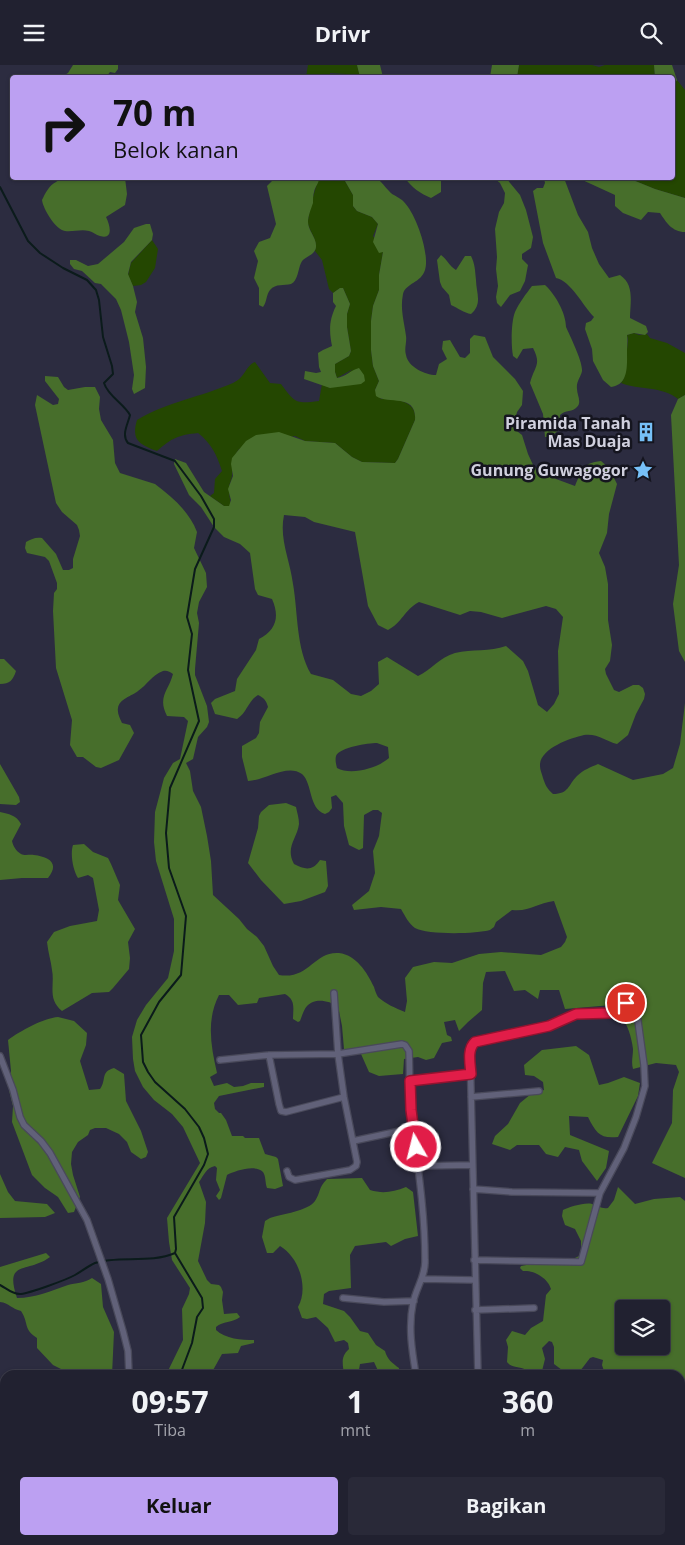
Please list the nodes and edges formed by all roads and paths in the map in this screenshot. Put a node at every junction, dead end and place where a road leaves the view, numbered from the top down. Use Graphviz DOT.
graph roads {
  1 [pos="334,993"];
  2 [pos="338,1054"];
  3 [pos="269,1055"];
  4 [pos="0,1057"];
  5 [pos="220,1060"];
  6 [pos="471,1074"];
  7 [pos="410,1081"];
  8 [pos="539,1091"];
  9 [pos="344,1097"];
  10 [pos="471,1097"];
  11 [pos="414,1128"];
  12 [pos="353,1141"];
  13 [pos="472,1165"];
  14 [pos="419,1166"];
  15 [pos="287,1171"];
  16 [pos="473,1189"];
  17 [pos="600,1193"];
  18 [pos="474,1261"];
  19 [pos="422,1279"];
  20 [pos="474,1280"];
  21 [pos="343,1298"];
  22 [pos="414,1301"];
  23 [pos="534,1308"];
  24 [pos="476,1310"];
  25 [pos="128,1370"];
  26 [pos="415,1370"];
  27 [pos="478,1370"];
  1 -- 2 [label="street"];
  2 -- 3 [label="street"];
  2 -- 7 [label="street"];
  2 -- 9 [label="street"];
  3 -- 5 [label="street"];
  3 -- 9 [label="street"];
  4 -- 25 [label="street"];
  6 -- 7 [label="street"];
  6 -- 10 [label="street"];
  6 -- 17 [label="street"];
  7 -- 11 [label="street"];
  8 -- 10 [label="street"];
  9 -- 12 [label="street"];
  10 -- 13 [label="street"];
  11 -- 12 [label="street"];
  11 -- 14 [label="street"];
  12 -- 15 [label="street"];
  13 -- 14 [label="street"];
  13 -- 16 [label="street"];
  14 -- 19 [label="street"];
  16 -- 17 [label="street"];
  16 -- 18 [label="street"];
  17 -- 18 [label="street"];
  18 -- 20 [label="street"];
  19 -- 20 [label="street"];
  19 -- 22 [label="street"];
  20 -- 24 [label="street"];
  21 -- 22 [label="street"];
  22 -- 26 [label="street"];
  23 -- 24 [label="street"];
  24 -- 27 [label="street"];
}
